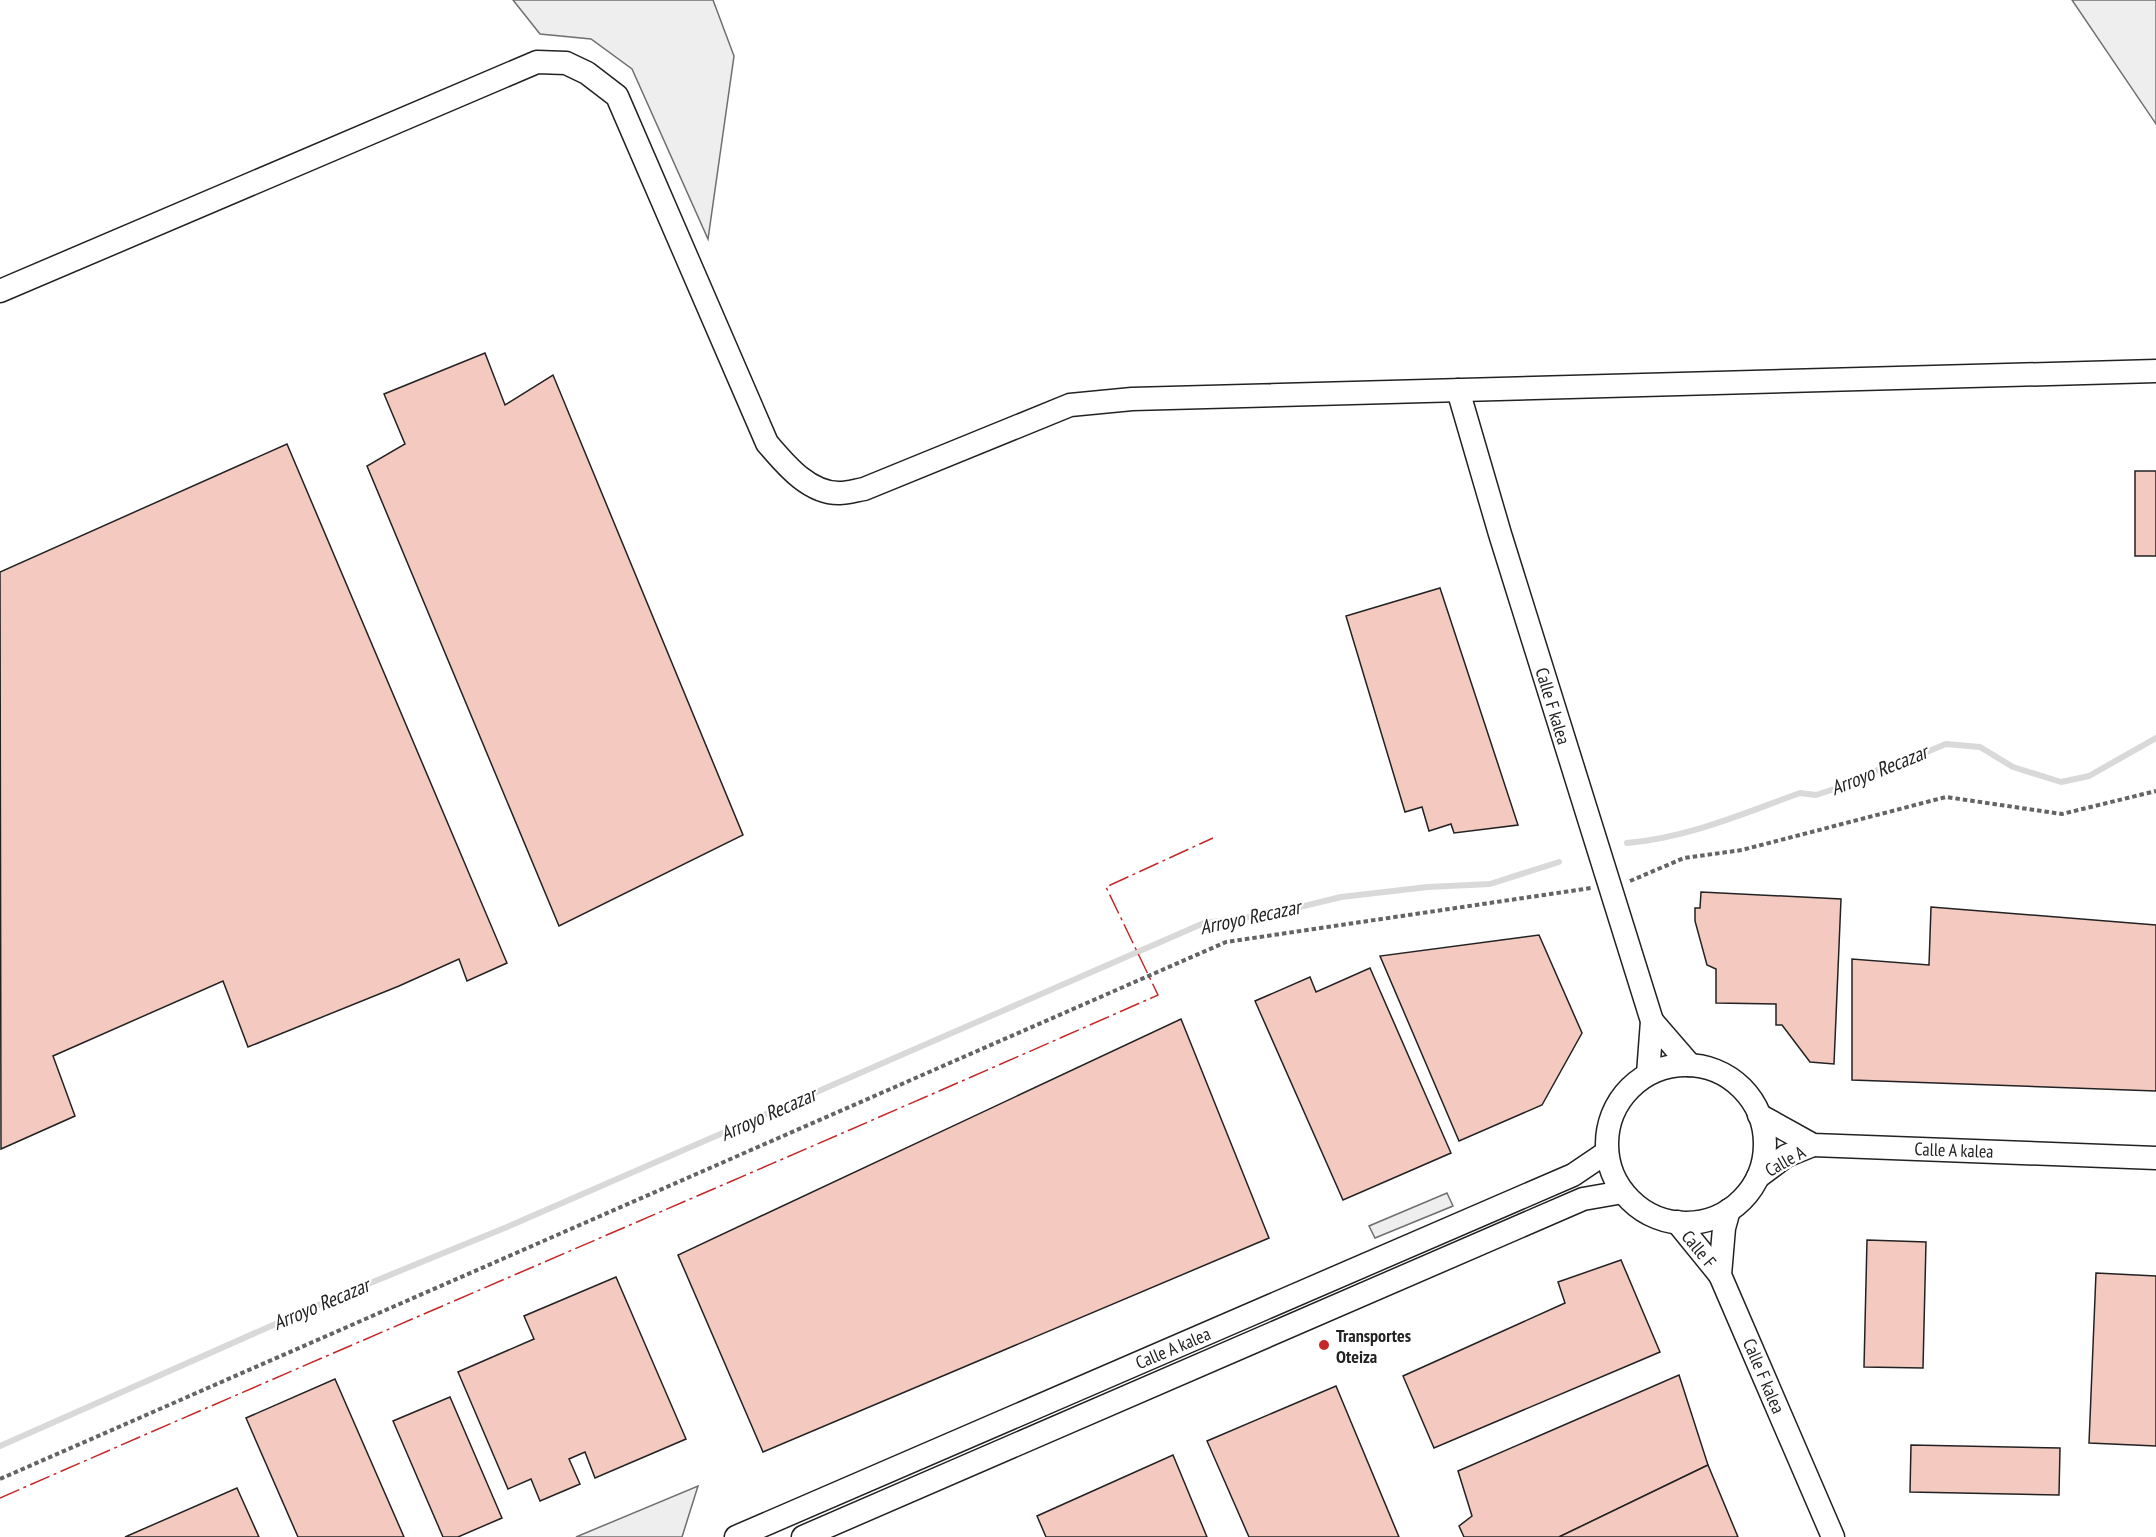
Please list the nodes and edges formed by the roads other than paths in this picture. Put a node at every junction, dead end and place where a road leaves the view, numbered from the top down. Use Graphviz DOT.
graph roads {
  1 [pos="0,291"];
  2 [pos="2156,371"];
  3 [pos="1458,390"];
  4 [pos="1652,1021"];
  5 [pos="1690,1065"];
  6 [pos="1648,1074"];
  7 [pos="1760,1115"];
  8 [pos="1813,1145"];
  9 [pos="1607,1152"];
  10 [pos="2156,1158"];
  11 [pos="1758,1177"];
  12 [pos="1623,1192"];
  13 [pos="1729,1210"];
  14 [pos="1677,1222"];
  15 [pos="1720,1275"];
  16 [pos="761,1532"];
  17 [pos="736,1537"];
  18 [pos="803,1537"];
  19 [pos="1833,1537"];
  1 -- 3 [label="street"];
  2 -- 3 [label="street"];
  3 -- 4 [label="street, Calle F kalea"];
  4 -- 5 [label="street, Calle F kalea"];
  4 -- 6 [label="street, Calle F kalea"];
  5 -- 6 [label="street"];
  5 -- 7 [label="street"];
  6 -- 9 [label="street"];
  7 -- 8 [label="street, Calle A kalea"];
  7 -- 11 [label="street"];
  8 -- 10 [label="street, Calle A kalea"];
  8 -- 11 [label="street, Calle A"];
  9 -- 12 [label="street"];
  9 -- 16 [label="street, Calle A kalea"];
  11 -- 13 [label="street"];
  12 -- 14 [label="street"];
  12 -- 18 [label="street, Calle A kalea"];
  13 -- 14 [label="street"];
  13 -- 15 [label="street, Calle F kalea"];
  14 -- 15 [label="street, Calle F"];
  15 -- 19 [label="street, Calle F kalea"];
  16 -- 17 [label="street, Calle A kalea"];
}
